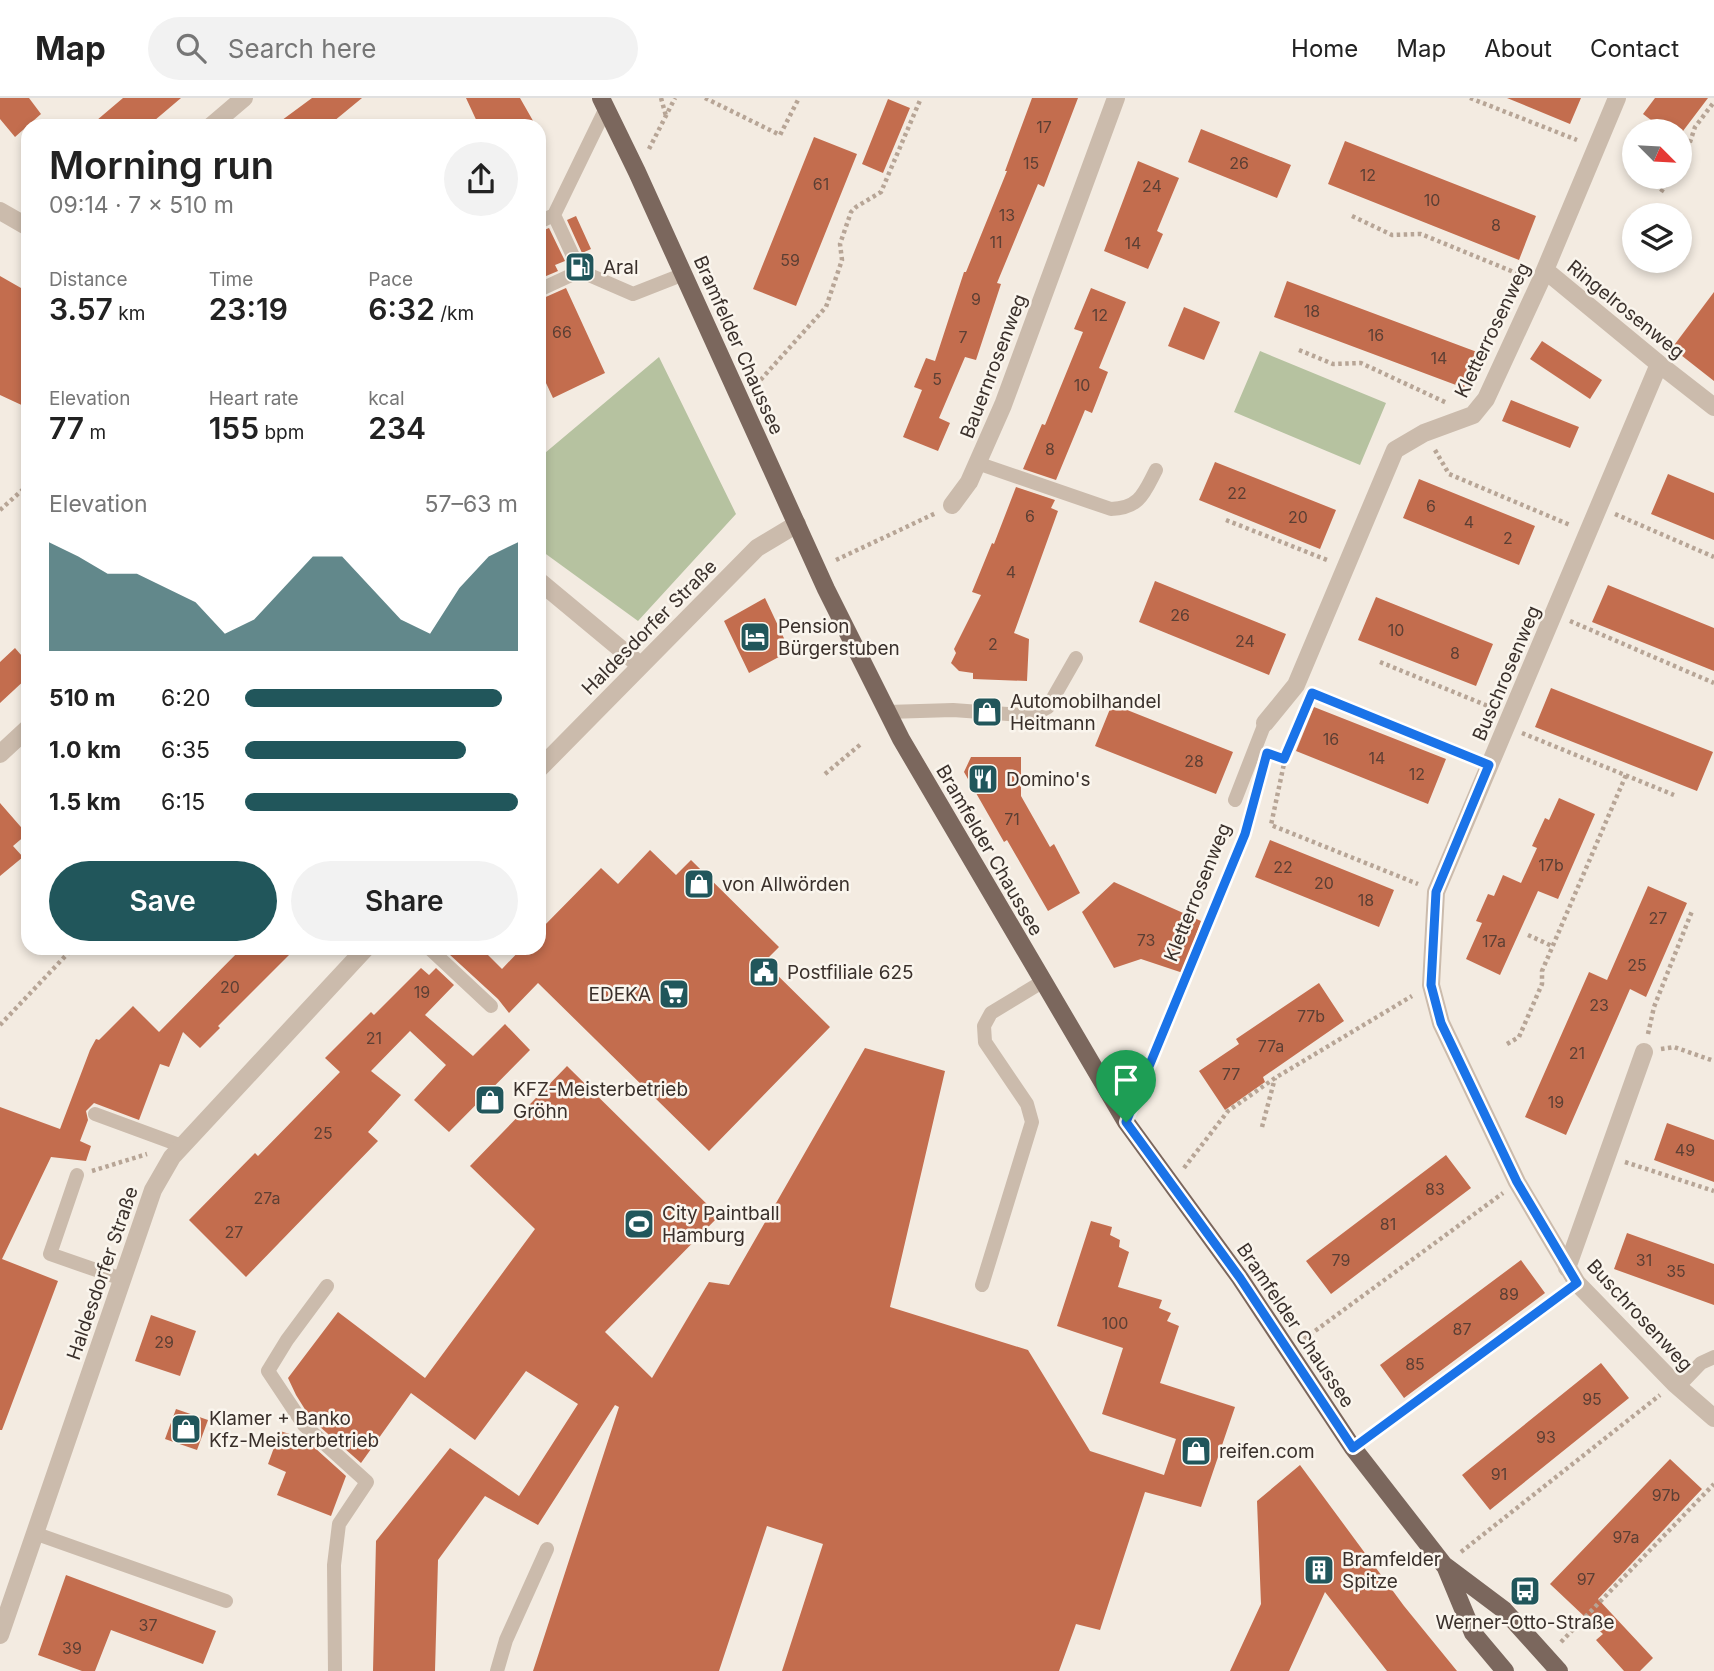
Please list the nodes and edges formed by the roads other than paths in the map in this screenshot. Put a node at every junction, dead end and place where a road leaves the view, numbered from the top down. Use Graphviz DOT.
graph roads {
  1 [pos="244,98"];
  2 [pos="1116,98"];
  3 [pos="1617,98"];
  4 [pos="604,103"];
  5 [pos="219,119"];
  6 [pos="0,211"];
  7 [pos="554,215"];
  8 [pos="546,219"];
  9 [pos="21,223"];
  10 [pos="580,271"];
  11 [pos="684,274"];
  12 [pos="1542,276"];
  13 [pos="546,287"];
  14 [pos="1658,364"];
  15 [pos="1714,407"];
  16 [pos="977,463"];
  17 [pos="1156,470"];
  18 [pos="952,505"];
  19 [pos="797,524"];
  20 [pos="546,591"];
  21 [pos="1076,659"];
  22 [pos="640,665"];
  23 [pos="887,712"];
  24 [pos="1265,723"];
  25 [pos="21,734"];
  26 [pos="0,754"];
  27 [pos="546,762"];
  28 [pos="1235,800"];
  29 [pos="360,955"];
  30 [pos="436,955"];
  31 [pos="1042,982"];
  32 [pos="491,1006"];
  33 [pos="1644,1052"];
  34 [pos="95,1114"];
  35 [pos="177,1152"];
  36 [pos="77,1175"];
  37 [pos="1572,1275"];
  38 [pos="122,1279"];
  39 [pos="982,1285"];
  40 [pos="327,1286"];
  41 [pos="1714,1357"];
  42 [pos="1676,1385"];
  43 [pos="1714,1418"];
  44 [pos="34,1533"];
  45 [pos="547,1549"];
  46 [pos="1444,1565"];
  47 [pos="226,1601"];
  48 [pos="0,1635"];
  49 [pos="335,1671"];
  50 [pos="497,1671"];
  51 [pos="1505,1671"];
  52 [pos="1559,1671"];
  1 -- 5 [label="street"];
  2 -- 16 [label="street, Bauernrosenweg"];
  3 -- 12 [label="street, Kletterrosenweg"];
  4 -- 7 [label="lane"];
  4 -- 11 [label="main road, Bramfelder Chaussee"];
  6 -- 9 [label="street"];
  7 -- 8 [label="lane"];
  7 -- 10 [label="lane"];
  10 -- 11 [label="lane"];
  10 -- 13 [label="lane"];
  11 -- 19 [label="main road, Bramfelder Chaussee"];
  12 -- 14 [label="street, Ringelrosenweg"];
  12 -- 24 [label="street, Kletterrosenweg"];
  14 -- 15 [label="street, Ringelrosenweg"];
  14 -- 37 [label="street, Buschrosenweg"];
  16 -- 17 [label="lane"];
  16 -- 18 [label="street, Bauernrosenweg"];
  19 -- 22 [label="street, Haldesdorfer Straße"];
  19 -- 23 [label="main road, Bramfelder Chaussee"];
  20 -- 22 [label="street"];
  21 -- 23 [label="lane"];
  22 -- 27 [label="street, Haldesdorfer Straße"];
  23 -- 31 [label="main road, Bramfelder Chaussee"];
  24 -- 28 [label="lane"];
  25 -- 26 [label="street"];
  29 -- 35 [label="street, Haldesdorfer Straße"];
  30 -- 32 [label="lane"];
  31 -- 39 [label="lane"];
  31 -- 46 [label="main road, Bramfelder Chaussee"];
  33 -- 37 [label="street, Buschrosenweg"];
  34 -- 35 [label="lane"];
  35 -- 38 [label="street, Haldesdorfer Straße"];
  36 -- 38 [label="lane"];
  37 -- 42 [label="street, Buschrosenweg"];
  38 -- 44 [label="street, Haldesdorfer Straße"];
  40 -- 49 [label="lane"];
  41 -- 42 [label="lane"];
  42 -- 43 [label="street, Buschrosenweg"];
  44 -- 47 [label="lane"];
  44 -- 48 [label="street, Haldesdorfer Straße"];
  45 -- 50 [label="lane"];
  46 -- 51 [label="main road, Bramfelder Chaussee"];
  46 -- 52 [label="main road, Bramfelder Chaussee"];
}
